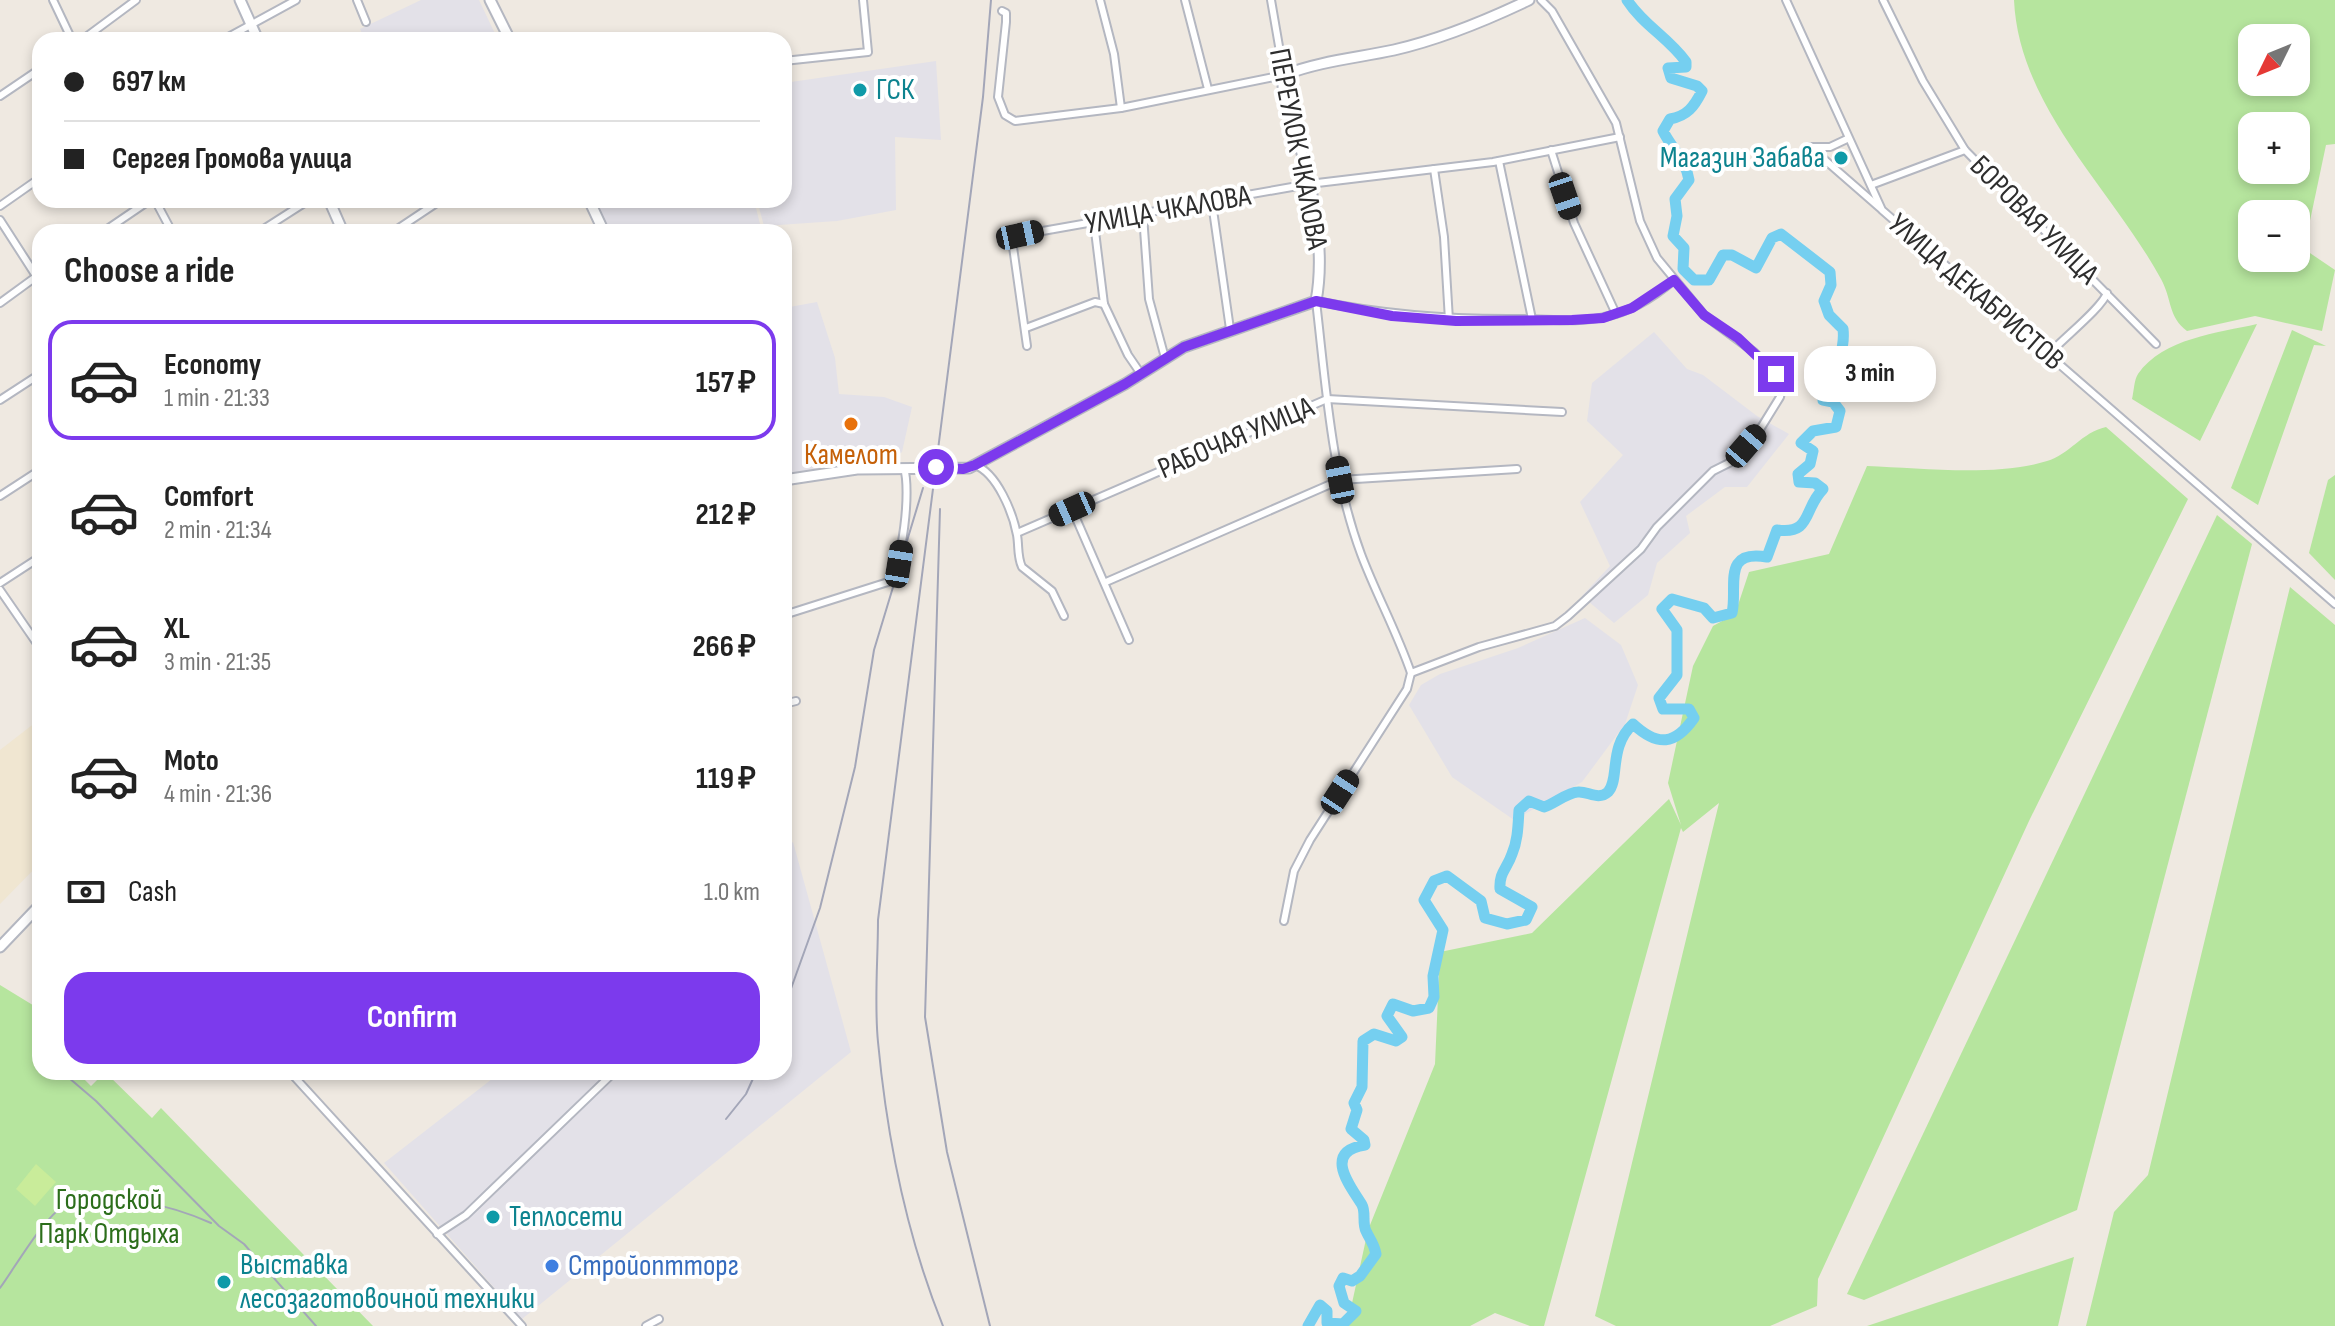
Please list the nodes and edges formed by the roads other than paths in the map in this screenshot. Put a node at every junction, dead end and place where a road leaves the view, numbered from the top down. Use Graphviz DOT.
graph roads {
  1 [pos="53,0"];
  2 [pos="136,0"];
  3 [pos="240,0"];
  4 [pos="296,0"];
  5 [pos="357,0"];
  6 [pos="490,0"];
  7 [pos="863,0"];
  8 [pos="1100,0"];
  9 [pos="1185,0"];
  10 [pos="1271,0"];
  11 [pos="1529,0"];
  12 [pos="1541,0"];
  13 [pos="1786,0"];
  14 [pos="1883,0"];
  15 [pos="1002,11"];
  16 [pos="366,22"];
  17 [pos="251,24"];
  18 [pos="68,32"];
  19 [pos="93,32"];
  20 [pos="237,32"];
  21 [pos="254,32"];
  22 [pos="506,32"];
  23 [pos="792,60"];
  24 [pos="32,74"];
  25 [pos="1284,75"];
  26 [pos="1208,89"];
  27 [pos="0,96"];
  28 [pos="1121,108"];
  29 [pos="1620,137"];
  30 [pos="1847,139"];
  31 [pos="1551,150"];
  32 [pos="1965,150"];
  33 [pos="1499,161"];
  34 [pos="1434,169"];
  35 [pos="32,184"];
  36 [pos="1309,184"];
  37 [pos="1871,185"];
  38 [pos="1212,203"];
  39 [pos="0,206"];
  40 [pos="140,208"];
  41 [pos="296,208"];
  42 [pos="429,208"];
  43 [pos="1882,210"];
  44 [pos="1143,215"];
  45 [pos="0,220"];
  46 [pos="1094,223"];
  47 [pos="116,224"];
  48 [pos="272,224"];
  49 [pos="405,224"];
  50 [pos="32,268"];
  51 [pos="1674,280"];
  52 [pos="32,282"];
  53 [pos="2107,293"];
  54 [pos="1316,301"];
  55 [pos="0,303"];
  56 [pos="1104,304"];
  57 [pos="1616,314"];
  58 [pos="1532,319"];
  59 [pos="1449,320"];
  60 [pos="1026,328"];
  61 [pos="1230,329"];
  62 [pos="2156,344"];
  63 [pos="1027,346"];
  64 [pos="2048,355"];
  65 [pos="1165,358"];
  66 [pos="1141,374"];
  67 [pos="32,379"];
  68 [pos="1327,399"];
  69 [pos="0,400"];
  70 [pos="1562,412"];
  71 [pos="975,465"];
  72 [pos="904,467"];
  73 [pos="1517,469"];
  74 [pos="32,475"];
  75 [pos="792,479"];
  76 [pos="1340,480"];
  77 [pos="0,496"];
  78 [pos="1072,509"];
  79 [pos="1017,533"];
  80 [pos="32,562"];
  81 [pos="1106,582"];
  82 [pos="0,583"];
  83 [pos="0,590"];
  84 [pos="2335,604"];
  85 [pos="792,612"];
  86 [pos="1064,616"];
  87 [pos="32,636"];
  88 [pos="1129,640"];
  89 [pos="1411,673"];
  90 [pos="796,701"];
  91 [pos="792,702"];
  92 [pos="32,913"];
  93 [pos="1284,921"];
  94 [pos="0,947"];
  95 [pos="297,1080"];
  96 [pos="606,1080"];
  97 [pos="437,1234"];
  98 [pos="659,1319"];
  99 [pos="522,1326"];
  100 [pos="646,1326"];
  1 -- 18 [label="street"];
  2 -- 19 [label="street"];
  3 -- 17 [label="street"];
  4 -- 17 [label="street"];
  5 -- 16 [label="street"];
  6 -- 22 [label="street"];
  7 -- 23 [label="street"];
  8 -- 28 [label="street"];
  9 -- 26 [label="street"];
  10 -- 25 [label="street, ПЕРЕУЛОК ЧКАЛОВА"];
  11 -- 25 [label="street"];
  12 -- 29 [label="street"];
  13 -- 30 [label="street, УЛИЦА ДЕКАБРИСТОВ"];
  14 -- 32 [label="street, БОРОВАЯ УЛИЦА"];
  15 -- 28 [label="street"];
  17 -- 20 [label="street"];
  17 -- 21 [label="street"];
  24 -- 27 [label="street"];
  25 -- 26 [label="street"];
  25 -- 36 [label="street, ПЕРЕУЛОК ЧКАЛОВА"];
  26 -- 28 [label="street"];
  29 -- 31 [label="street, УЛИЦА ЧКАЛОВА"];
  29 -- 51 [label="street"];
  30 -- 37 [label="street, УЛИЦА ДЕКАБРИСТОВ"];
  30 -- 43 [label="street"];
  31 -- 33 [label="street, УЛИЦА ЧКАЛОВА"];
  31 -- 57 [label="street"];
  32 -- 37 [label="street"];
  32 -- 53 [label="street, БОРОВАЯ УЛИЦА"];
  33 -- 34 [label="street, УЛИЦА ЧКАЛОВА"];
  33 -- 58 [label="street"];
  34 -- 36 [label="street, УЛИЦА ЧКАЛОВА"];
  34 -- 59 [label="street"];
  35 -- 39 [label="street"];
  36 -- 38 [label="street, УЛИЦА ЧКАЛОВА"];
  36 -- 54 [label="street, ПЕРЕУЛОК ЧКАЛОВА"];
  37 -- 43 [label="street, УЛИЦА ДЕКАБРИСТОВ"];
  38 -- 44 [label="street, УЛИЦА ЧКАЛОВА"];
  38 -- 61 [label="street"];
  40 -- 47 [label="street"];
  41 -- 48 [label="street"];
  42 -- 49 [label="street"];
  43 -- 64 [label="street, УЛИЦА ДЕКАБРИСТОВ"];
  44 -- 46 [label="street, УЛИЦА ЧКАЛОВА"];
  44 -- 65 [label="street"];
  45 -- 50 [label="street"];
  46 -- 56 [label="street"];
  46 -- 60 [label="street, УЛИЦА ЧКАЛОВА"];
  51 -- 57 [label="street"];
  51 -- 89 [label="street"];
  52 -- 55 [label="street"];
  53 -- 62 [label="street, БОРОВАЯ УЛИЦА"];
  53 -- 64 [label="street"];
  54 -- 59 [label="street"];
  54 -- 61 [label="street"];
  54 -- 68 [label="street, ПЕРЕУЛОК ЧКАЛОВА"];
  56 -- 60 [label="street"];
  56 -- 66 [label="street"];
  57 -- 58 [label="street"];
  58 -- 59 [label="street"];
  60 -- 63 [label="street, УЛИЦА ЧКАЛОВА"];
  61 -- 65 [label="street"];
  64 -- 84 [label="street, УЛИЦА ДЕКАБРИСТОВ"];
  65 -- 66 [label="street"];
  66 -- 71 [label="street"];
  67 -- 69 [label="street"];
  68 -- 70 [label="street, РАБОЧАЯ УЛИЦА"];
  68 -- 76 [label="street, ПЕРЕУЛОК ЧКАЛОВА"];
  68 -- 78 [label="street, РАБОЧАЯ УЛИЦА"];
  71 -- 72 [label="street"];
  71 -- 79 [label="street"];
  72 -- 75 [label="street"];
  72 -- 85 [label="street"];
  73 -- 76 [label="street"];
  74 -- 77 [label="street"];
  76 -- 81 [label="street"];
  76 -- 89 [label="street, ПЕРЕУЛОК ЧКАЛОВА"];
  78 -- 79 [label="street, РАБОЧАЯ УЛИЦА"];
  78 -- 81 [label="street"];
  79 -- 86 [label="street"];
  80 -- 82 [label="street"];
  81 -- 88 [label="street"];
  83 -- 87 [label="street"];
  89 -- 93 [label="street"];
  90 -- 91 [label="street"];
  92 -- 94 [label="street"];
  95 -- 97 [label="street"];
  96 -- 97 [label="street"];
  97 -- 99 [label="street"];
  98 -- 100 [label="street"];
}
